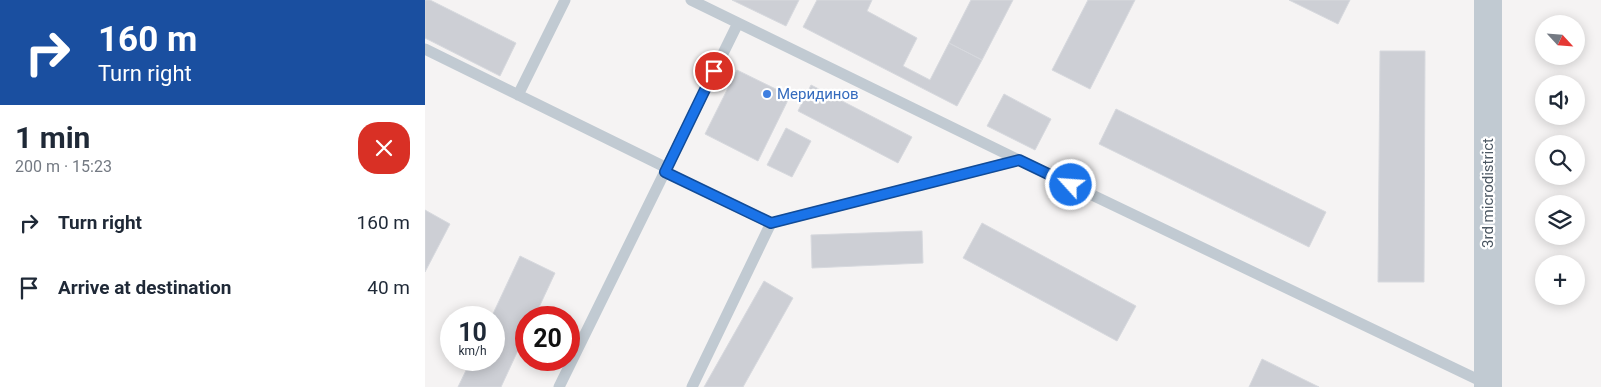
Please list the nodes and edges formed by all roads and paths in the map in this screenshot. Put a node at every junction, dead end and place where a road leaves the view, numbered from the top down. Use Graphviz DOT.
graph roads {
  1 [pos="565,0"];
  2 [pos="691,0"];
  3 [pos="1488,0"];
  4 [pos="738,23"];
  5 [pos="425,49"];
  6 [pos="518,94"];
  7 [pos="1019,160"];
  8 [pos="666,170"];
  9 [pos="771,223"];
  10 [pos="1488,386"];
  11 [pos="559,387"];
  12 [pos="692,387"];
  1 -- 6 [label="lane"];
  2 -- 4 [label="lane"];
  3 -- 10 [label="street, 3rd microdistrict"];
  4 -- 7 [label="lane"];
  4 -- 8 [label="lane"];
  5 -- 6 [label="lane"];
  6 -- 8 [label="lane"];
  7 -- 9 [label="lane"];
  7 -- 10 [label="lane"];
  8 -- 9 [label="lane"];
  8 -- 11 [label="lane"];
  9 -- 12 [label="lane"];
}
